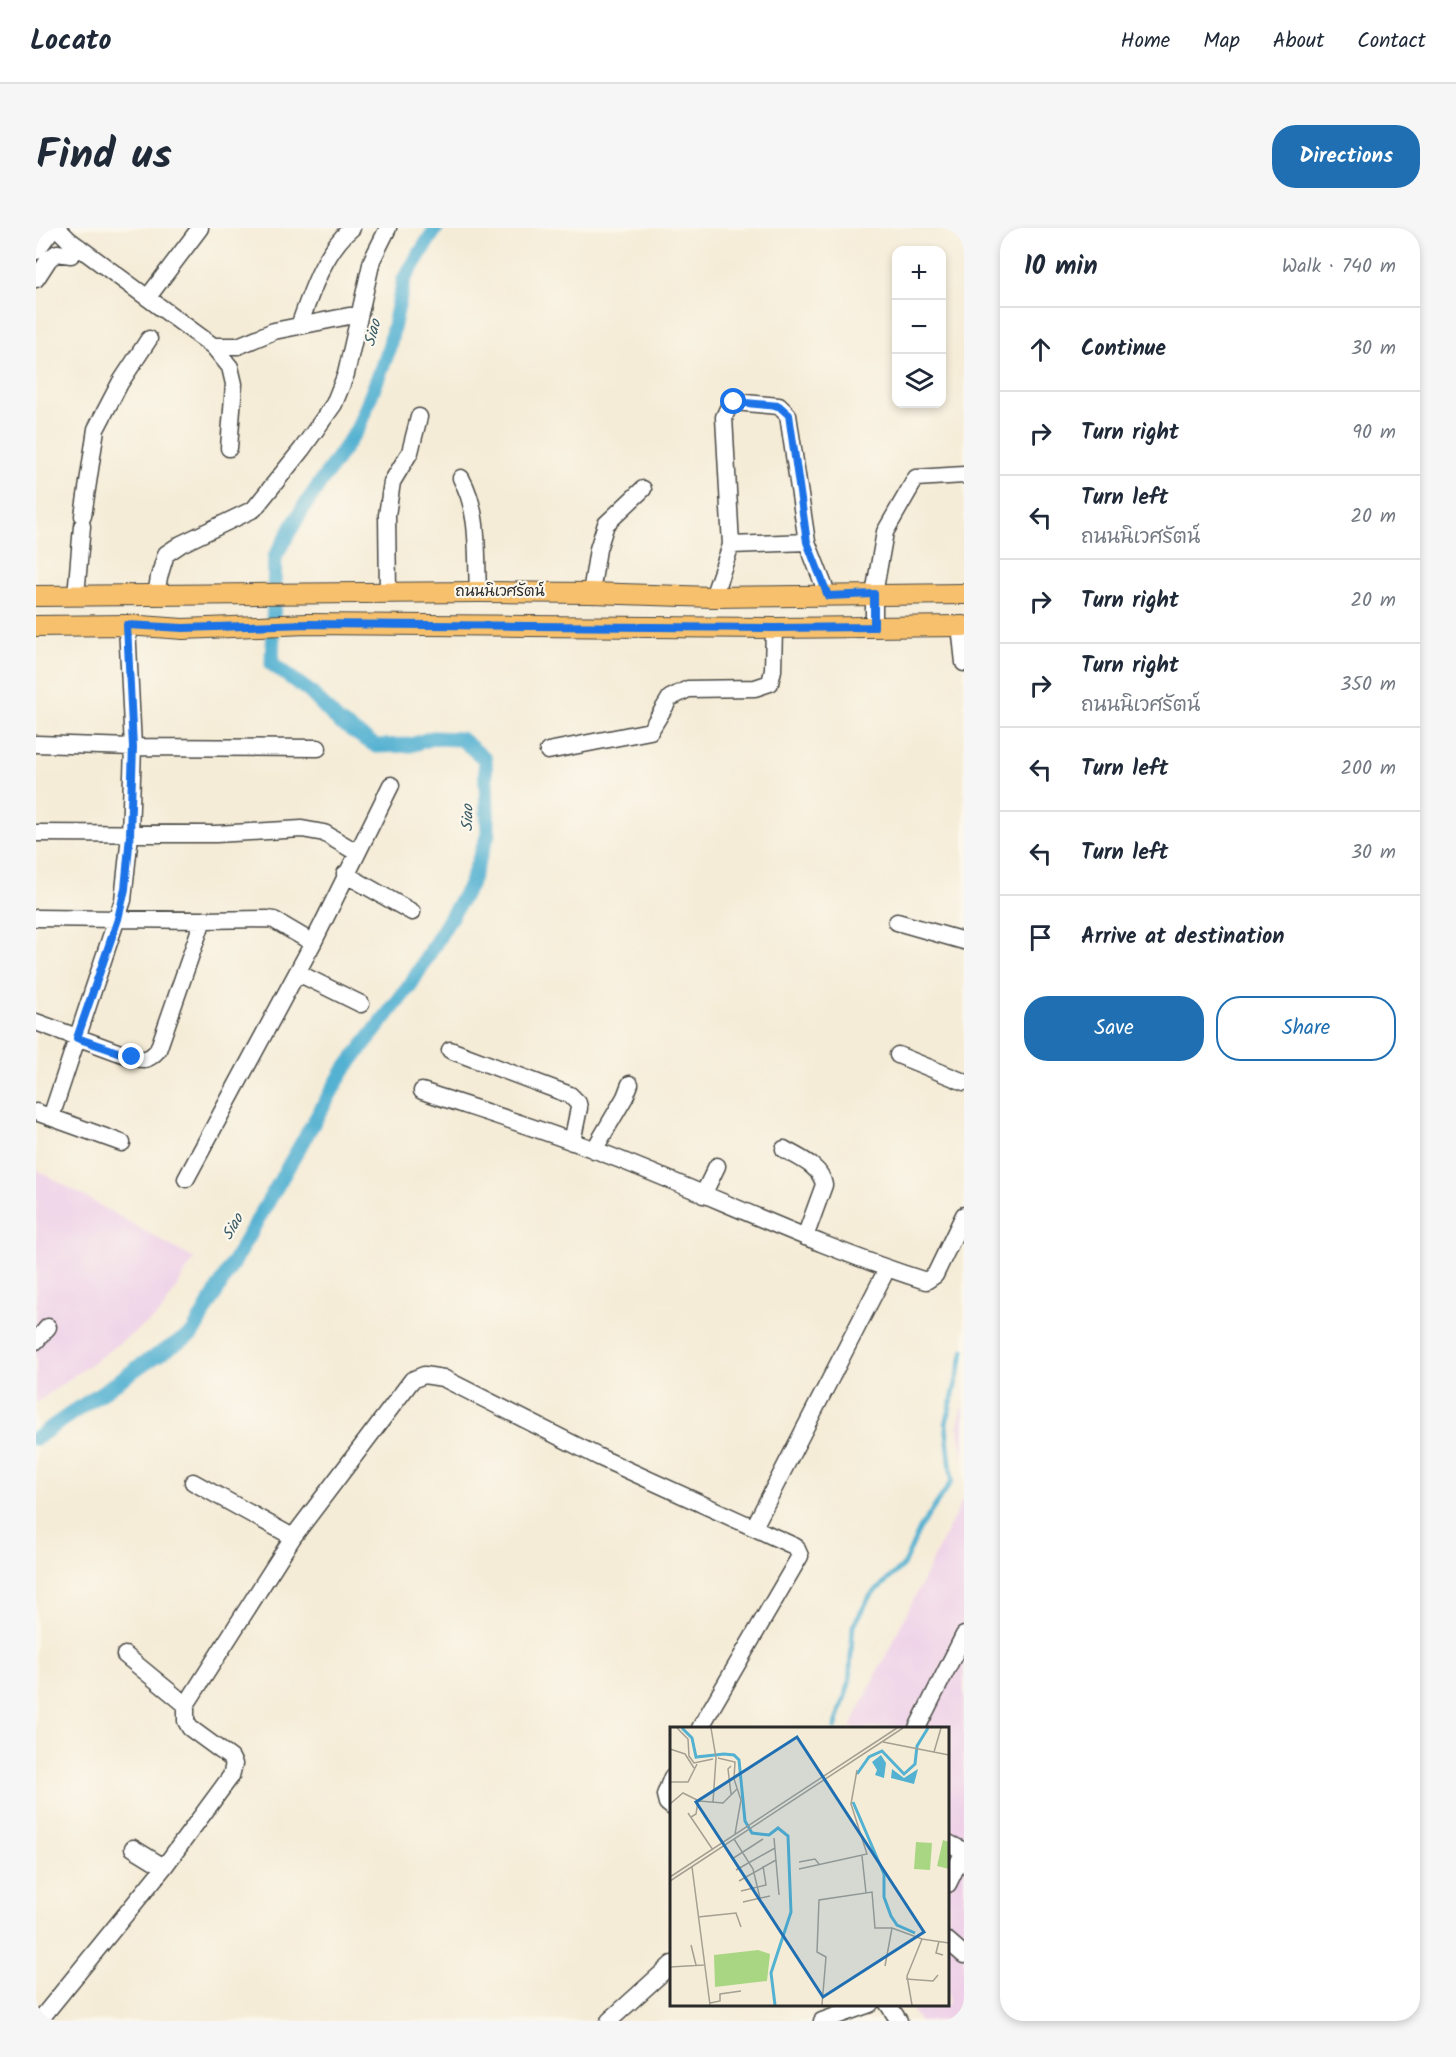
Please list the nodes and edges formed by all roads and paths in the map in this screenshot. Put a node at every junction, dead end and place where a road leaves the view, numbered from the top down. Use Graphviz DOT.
graph roads {
  1 [pos="55,228"];
  2 [pos="200,228"];
  3 [pos="352,228"];
  4 [pos="388,228"];
  5 [pos="79,247"];
  6 [pos="36,251"];
  7 [pos="36,279"];
  8 [pos="148,297"];
  9 [pos="360,316"];
  10 [pos="299,326"];
  11 [pos="149,339"];
  12 [pos="213,346"];
  13 [pos="419,417"];
  14 [pos="229,448"];
  15 [pos="964,476"];
  16 [pos="461,478"];
  17 [pos="643,489"];
  18 [pos="807,542"];
  19 [pos="731,545"];
  20 [pos="478,592"];
  21 [pos="388,593"];
  22 [pos="591,593"];
  23 [pos="874,594"];
  24 [pos="964,594"];
  25 [pos="36,596"];
  26 [pos="76,596"];
  27 [pos="156,596"];
  28 [pos="828,596"];
  29 [pos="713,597"];
  30 [pos="127,625"];
  31 [pos="36,626"];
  32 [pos="962,626"];
  33 [pos="874,627"];
  34 [pos="774,628"];
  35 [pos="964,663"];
  36 [pos="36,744"];
  37 [pos="133,747"];
  38 [pos="318,748"];
  39 [pos="548,751"];
  40 [pos="391,785"];
  41 [pos="36,833"];
  42 [pos="130,835"];
  43 [pos="356,852"];
  44 [pos="345,874"];
  45 [pos="412,912"];
  46 [pos="36,918"];
  47 [pos="118,919"];
  48 [pos="203,920"];
  49 [pos="897,922"];
  50 [pos="964,940"];
  51 [pos="313,943"];
  52 [pos="298,973"];
  53 [pos="361,1004"];
  54 [pos="36,1022"];
  55 [pos="77,1038"];
  56 [pos="450,1050"];
  57 [pos="898,1055"];
  58 [pos="964,1083"];
  59 [pos="630,1084"];
  60 [pos="422,1091"];
  61 [pos="44,1115"];
  62 [pos="572,1142"];
  63 [pos="122,1143"];
  64 [pos="594,1149"];
  65 [pos="784,1149"];
  66 [pos="717,1166"];
  67 [pos="186,1179"];
  68 [pos="703,1195"];
  69 [pos="964,1215"];
  70 [pos="805,1237"];
  71 [pos="887,1269"];
  72 [pos="48,1327"];
  73 [pos="36,1341"];
  74 [pos="193,1482"];
  75 [pos="754,1527"];
  76 [pos="292,1537"];
  77 [pos="964,1636"];
  78 [pos="125,1655"];
  79 [pos="186,1705"];
  80 [pos="701,1727"];
  81 [pos="918,1727"];
  82 [pos="670,1782"];
  83 [pos="670,1805"];
  84 [pos="949,1843"];
  85 [pos="133,1848"];
  86 [pos="964,1851"];
  87 [pos="164,1866"];
  88 [pos="949,1882"];
  89 [pos="949,1942"];
  90 [pos="964,1955"];
  91 [pos="670,1966"];
  92 [pos="864,2006"];
  93 [pos="889,2006"];
  94 [pos="39,2021"];
  95 [pos="609,2021"];
  96 [pos="822,2021"];
  97 [pos="899,2021"];
  1 -- 5 [label="street"];
  1 -- 6 [label="street"];
  2 -- 8 [label="street"];
  3 -- 10 [label="street"];
  4 -- 9 [label="street"];
  5 -- 7 [label="street"];
  5 -- 8 [label="street"];
  8 -- 12 [label="street"];
  9 -- 10 [label="street"];
  9 -- 27 [label="street"];
  10 -- 12 [label="street"];
  11 -- 26 [label="street"];
  12 -- 14 [label="street"];
  13 -- 21 [label="street"];
  15 -- 23 [label="street"];
  16 -- 20 [label="street"];
  17 -- 22 [label="street"];
  18 -- 19 [label="street"];
  18 -- 19 [label="street"];
  18 -- 28 [label="street"];
  19 -- 29 [label="street"];
  20 -- 21 [label="main road, ถนนนิเวศรัตน์"];
  20 -- 22 [label="main road, ถนนนิเวศรัตน์"];
  21 -- 27 [label="main road, ถนนนิเวศรัตน์"];
  22 -- 29 [label="main road, ถนนนิเวศรัตน์"];
  23 -- 24 [label="main road, ถนนนิเวศรัตน์"];
  23 -- 28 [label="main road, ถนนนิเวศรัตน์"];
  23 -- 33 [label="street"];
  25 -- 26 [label="main road, ถนนนิเวศรัตน์"];
  26 -- 27 [label="main road, ถนนนิเวศรัตน์"];
  28 -- 29 [label="main road, ถนนนิเวศรัตน์"];
  30 -- 31 [label="main road"];
  30 -- 34 [label="main road"];
  30 -- 37 [label="street"];
  32 -- 33 [label="main road"];
  32 -- 35 [label="street"];
  33 -- 34 [label="main road"];
  34 -- 39 [label="street"];
  36 -- 37 [label="street"];
  37 -- 38 [label="street"];
  37 -- 42 [label="street"];
  40 -- 43 [label="street"];
  41 -- 42 [label="street"];
  42 -- 43 [label="street"];
  42 -- 47 [label="street"];
  43 -- 44 [label="street"];
  44 -- 45 [label="street"];
  44 -- 51 [label="street"];
  46 -- 47 [label="street"];
  47 -- 48 [label="street"];
  47 -- 55 [label="street"];
  48 -- 51 [label="street"];
  48 -- 55 [label="street"];
  49 -- 50 [label="street"];
  51 -- 52 [label="street"];
  52 -- 53 [label="street"];
  52 -- 67 [label="street"];
  54 -- 55 [label="street"];
  55 -- 61 [label="street"];
  56 -- 62 [label="street"];
  57 -- 58 [label="street"];
  59 -- 64 [label="street"];
  60 -- 62 [label="street"];
  61 -- 63 [label="street"];
  62 -- 64 [label="street"];
  64 -- 68 [label="street"];
  65 -- 70 [label="street"];
  66 -- 68 [label="street"];
  68 -- 70 [label="street"];
  69 -- 71 [label="street"];
  70 -- 71 [label="street"];
  71 -- 75 [label="street"];
  72 -- 73 [label="street"];
  74 -- 76 [label="street"];
  75 -- 76 [label="street"];
  75 -- 80 [label="street"];
  76 -- 79 [label="street"];
  77 -- 81 [label="street"];
  78 -- 79 [label="street"];
  79 -- 87 [label="street"];
  82 -- 83 [label="street"];
  84 -- 86 [label="street"];
  85 -- 87 [label="street"];
  86 -- 88 [label="street"];
  87 -- 94 [label="street"];
  89 -- 90 [label="street"];
  91 -- 95 [label="street"];
  92 -- 96 [label="street"];
  93 -- 97 [label="street"];
}
